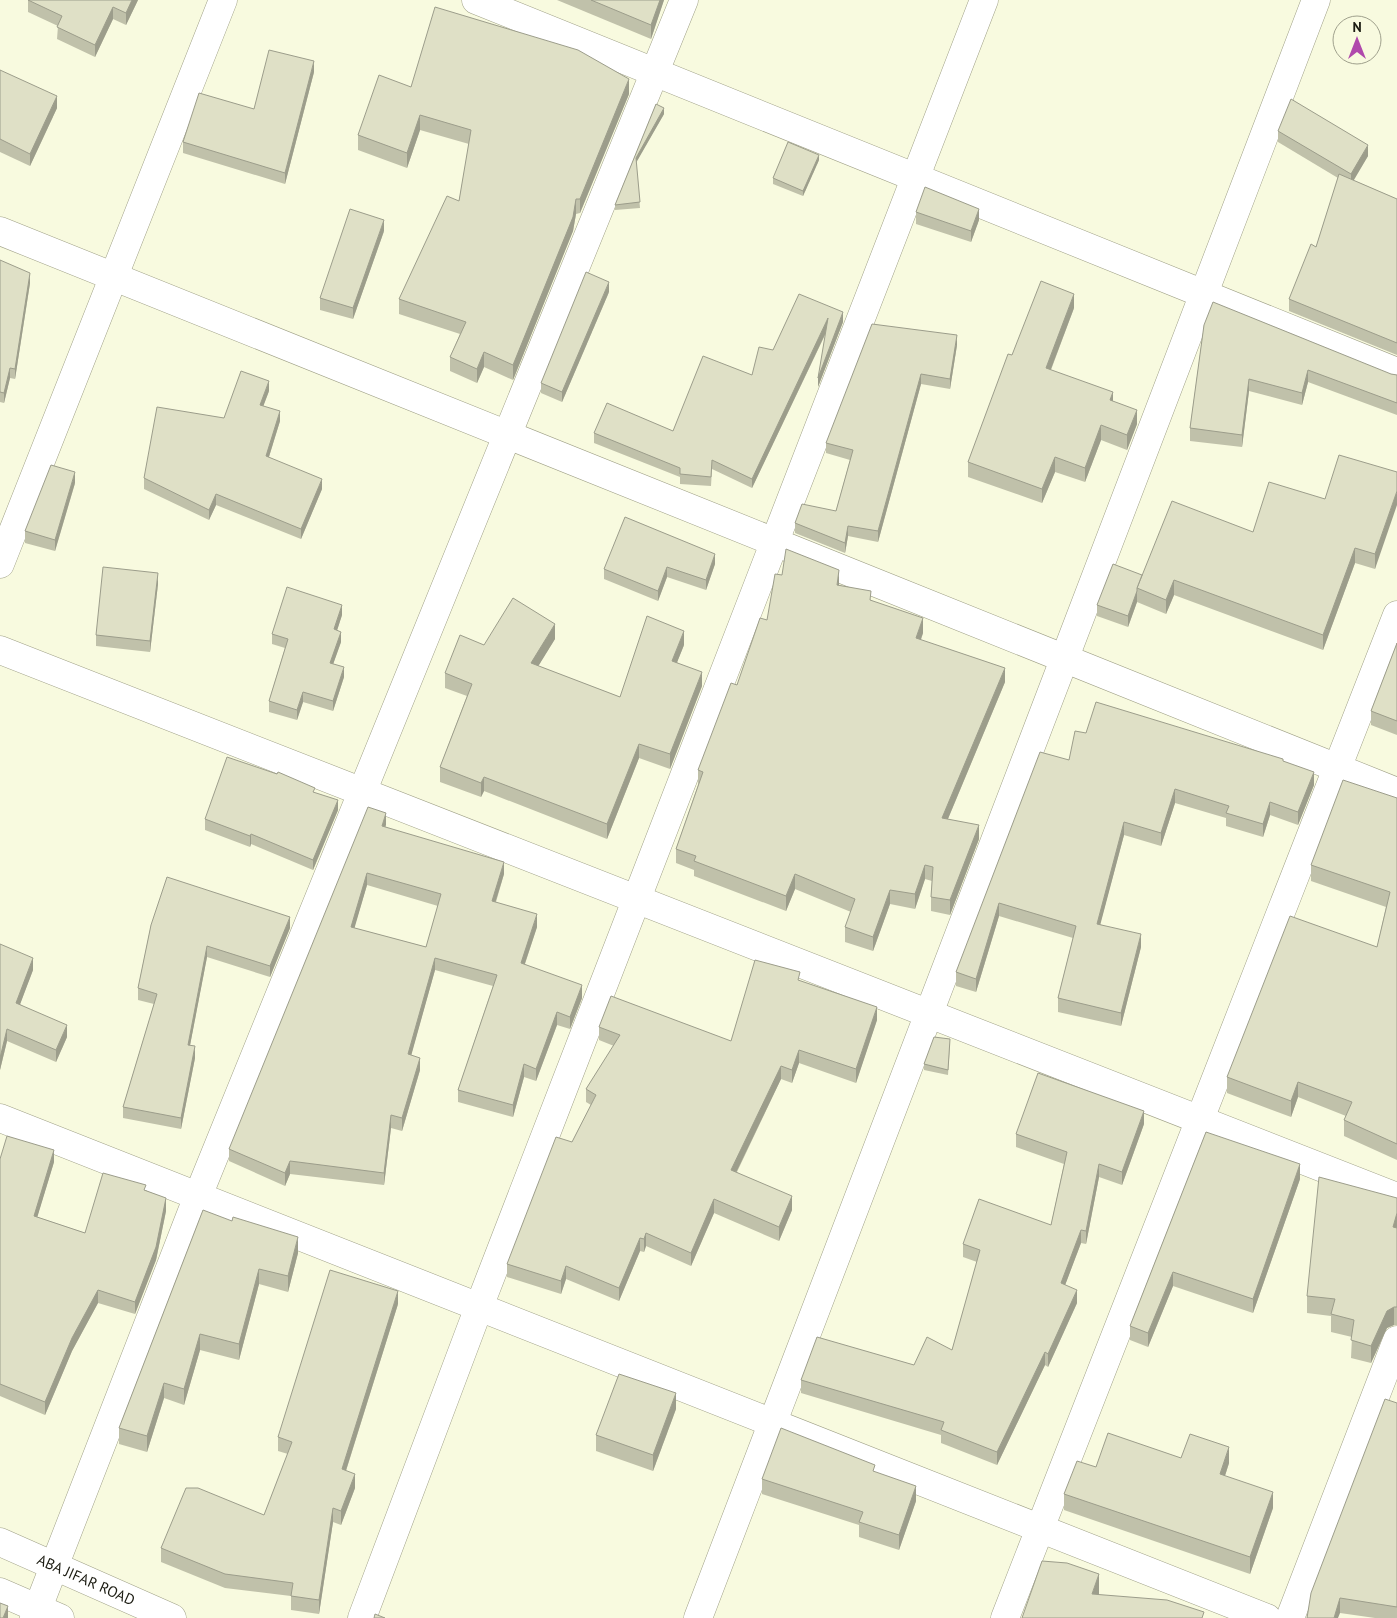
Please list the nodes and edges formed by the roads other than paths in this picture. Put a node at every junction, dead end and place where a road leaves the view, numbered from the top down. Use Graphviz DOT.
graph roads {
  1 [pos="223,0"];
  2 [pos="476,0"];
  3 [pos="684,0"];
  4 [pos="984,0"];
  5 [pos="1316,0"];
  6 [pos="655,72"];
  7 [pos="915,178"];
  8 [pos="0,231"];
  9 [pos="114,277"];
  10 [pos="1204,294"];
  11 [pos="1397,372"];
  12 [pos="507,435"];
  13 [pos="775,542"];
  14 [pos="0,564"];
  15 [pos="1397,616"];
  16 [pos="0,650"];
  17 [pos="1064,658"];
  18 [pos="1338,768"];
  19 [pos="361,791"];
  20 [pos="1397,792"];
  21 [pos="637,899"];
  22 [pos="928,1013"];
  23 [pos="0,1118"];
  24 [pos="1199,1120"];
  25 [pos="198,1196"];
  26 [pos="1397,1197"];
  27 [pos="480,1307"];
  28 [pos="1397,1340"];
  29 [pos="771,1422"];
  30 [pos="1039,1528"];
  31 [pos="0,1542"];
  32 [pos="54,1567"];
  33 [pos="0,1592"];
  34 [pos="44,1615"];
  35 [pos="172,1618"];
  36 [pos="362,1618"];
  37 [pos="698,1618"];
  38 [pos="1005,1618"];
  39 [pos="1267,1618"];
  40 [pos="1290,1618"];
  1 -- 9 [label="street"];
  2 -- 6 [label="street"];
  3 -- 6 [label="street"];
  4 -- 7 [label="street"];
  5 -- 10 [label="street"];
  6 -- 7 [label="street"];
  6 -- 12 [label="street"];
  7 -- 10 [label="street"];
  7 -- 13 [label="street"];
  8 -- 9 [label="street"];
  9 -- 12 [label="street"];
  9 -- 14 [label="street"];
  10 -- 11 [label="street"];
  10 -- 17 [label="street"];
  12 -- 13 [label="street"];
  12 -- 19 [label="street"];
  13 -- 17 [label="street"];
  13 -- 21 [label="street"];
  15 -- 18 [label="street"];
  16 -- 19 [label="street"];
  17 -- 18 [label="street"];
  17 -- 22 [label="street"];
  18 -- 20 [label="street"];
  18 -- 24 [label="street"];
  19 -- 21 [label="street"];
  19 -- 25 [label="street"];
  21 -- 22 [label="street"];
  21 -- 27 [label="street"];
  22 -- 24 [label="street"];
  22 -- 29 [label="street"];
  23 -- 25 [label="street"];
  24 -- 26 [label="street"];
  24 -- 30 [label="street"];
  25 -- 27 [label="street"];
  25 -- 32 [label="street"];
  27 -- 29 [label="street"];
  27 -- 36 [label="street"];
  28 -- 40 [label="street"];
  29 -- 30 [label="street"];
  29 -- 37 [label="street"];
  30 -- 38 [label="street"];
  30 -- 39 [label="street"];
  31 -- 32 [label="street, ABA JIFAR ROAD"];
  32 -- 34 [label="street"];
  32 -- 35 [label="street, ABA JIFAR ROAD"];
  33 -- 34 [label="street"];
}
